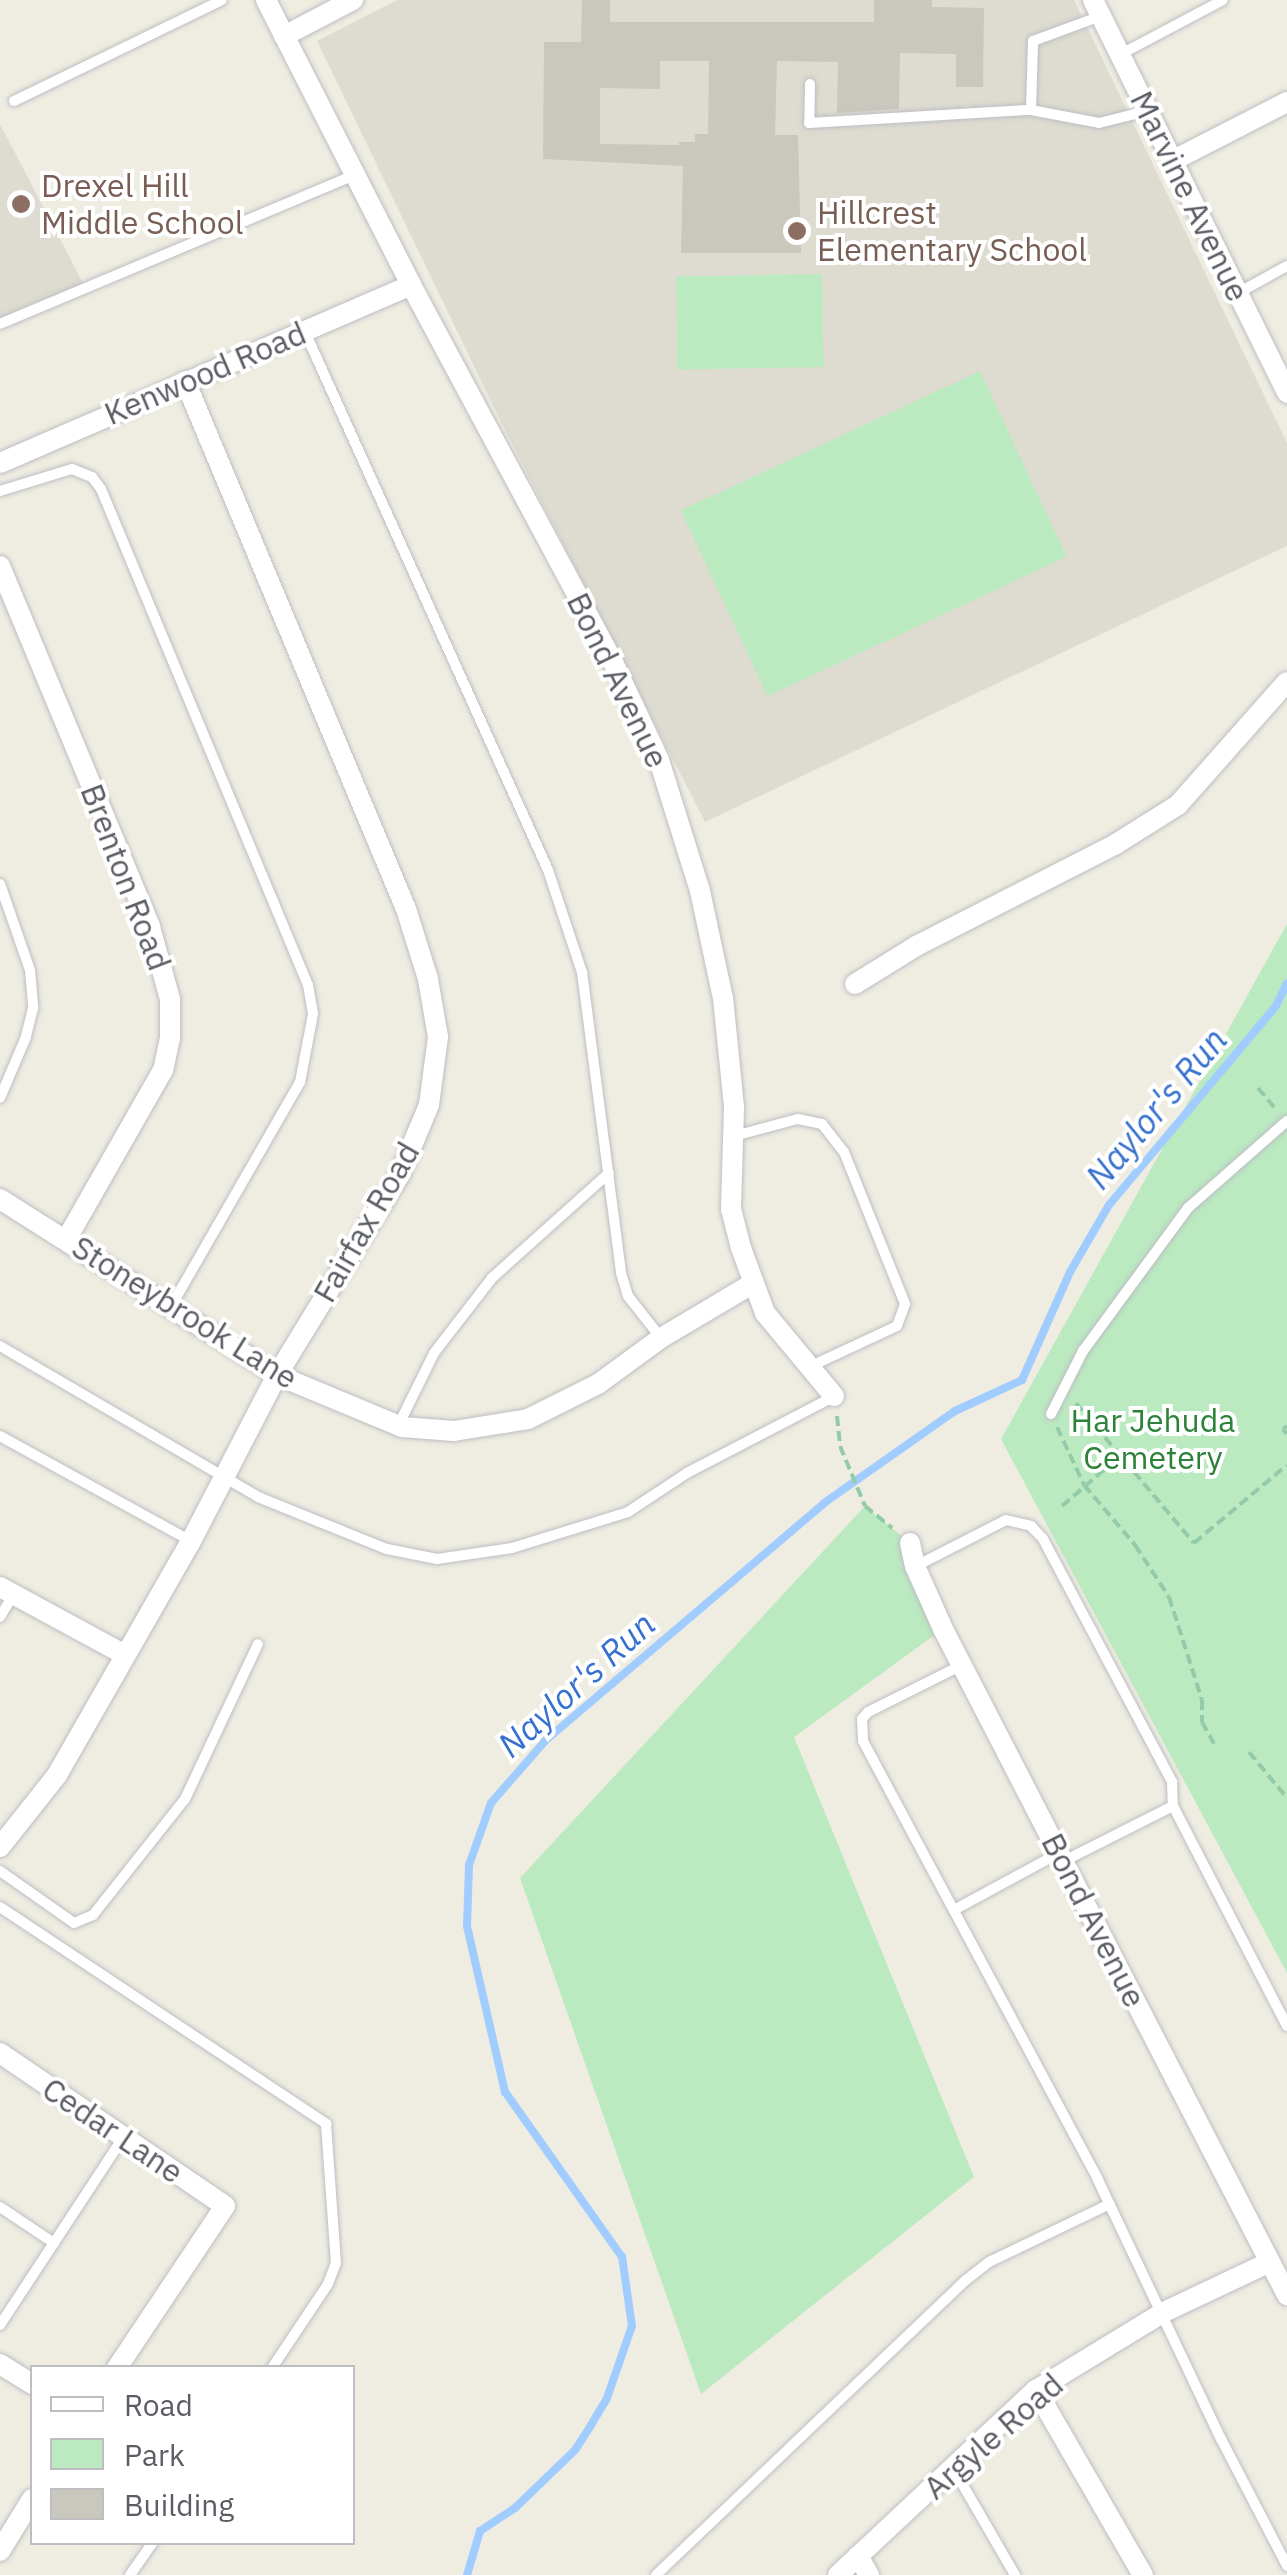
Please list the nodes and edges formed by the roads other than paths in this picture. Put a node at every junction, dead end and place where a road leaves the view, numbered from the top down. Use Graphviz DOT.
graph roads {
  1 [pos="222,0"];
  2 [pos="266,0"];
  3 [pos="353,0"];
  4 [pos="1223,0"];
  5 [pos="1097,8"];
  6 [pos="284,36"];
  7 [pos="1120,54"];
  8 [pos="810,84"];
  9 [pos="14,100"];
  10 [pos="1287,102"];
  11 [pos="1031,110"];
  12 [pos="1147,111"];
  13 [pos="1172,160"];
  14 [pos="355,175"];
  15 [pos="1287,266"];
  16 [pos="411,286"];
  17 [pos="1238,293"];
  18 [pos="0,324"];
  19 [pos="304,331"];
  20 [pos="185,381"];
  21 [pos="1287,393"];
  22 [pos="0,463"];
  23 [pos="0,492"];
  24 [pos="0,566"];
  25 [pos="1287,682"];
  26 [pos="0,884"];
  27 [pos="855,984"];
  28 [pos="0,1098"];
  29 [pos="1287,1122"];
  30 [pos="732,1136"];
  31 [pos="609,1174"];
  32 [pos="0,1199"];
  33 [pos="67,1238"];
  34 [pos="752,1284"];
  35 [pos="171,1306"];
  36 [pos="661,1338"];
  37 [pos="0,1346"];
  38 [pos="807,1368"];
  39 [pos="277,1374"];
  40 [pos="834,1396"];
  41 [pos="1051,1414"];
  42 [pos="398,1426"];
  43 [pos="0,1436"];
  44 [pos="226,1477"];
  45 [pos="191,1541"];
  46 [pos="910,1542"];
  47 [pos="915,1566"];
  48 [pos="6,1590"];
  49 [pos="0,1617"];
  50 [pos="258,1644"];
  51 [pos="126,1655"];
  52 [pos="962,1665"];
  53 [pos="1173,1806"];
  54 [pos="0,1847"];
  55 [pos="1062,1857"];
  56 [pos="0,1871"];
  57 [pos="0,1907"];
  58 [pos="954,1910"];
  59 [pos="1287,2026"];
  60 [pos="0,2053"];
  61 [pos="123,2137"];
  62 [pos="1110,2204"];
  63 [pos="0,2207"];
  64 [pos="54,2243"];
  65 [pos="1270,2262"];
  66 [pos="1287,2295"];
  67 [pos="1162,2314"];
  68 [pos="0,2325"];
  69 [pos="0,2364"];
  70 [pos="118,2365"];
  71 [pos="274,2365"];
  72 [pos="30,2383"];
  73 [pos="1036,2390"];
  74 [pos="953,2468"];
  75 [pos="30,2502"];
  76 [pos="151,2545"];
  77 [pos="0,2552"];
  78 [pos="864,2566"];
  79 [pos="1287,2566"];
  80 [pos="130,2575"];
  81 [pos="656,2575"];
  82 [pos="838,2575"];
  83 [pos="1016,2575"];
  84 [pos="1144,2575"];
  1 -- 9 [label="lane"];
  2 -- 6 [label="street, Bond Avenue"];
  3 -- 6 [label="street"];
  4 -- 7 [label="lane"];
  5 -- 7 [label="street, Marvine Avenue"];
  5 -- 11 [label="lane"];
  6 -- 14 [label="street, Bond Avenue"];
  7 -- 12 [label="street, Marvine Avenue"];
  8 -- 11 [label="lane"];
  10 -- 13 [label="street"];
  11 -- 12 [label="lane"];
  12 -- 13 [label="street, Marvine Avenue"];
  13 -- 17 [label="street, Marvine Avenue"];
  14 -- 16 [label="street, Bond Avenue"];
  14 -- 18 [label="lane"];
  15 -- 17 [label="lane"];
  16 -- 19 [label="street, Kenwood Road"];
  16 -- 30 [label="street, Bond Avenue"];
  17 -- 21 [label="street, Marvine Avenue"];
  19 -- 20 [label="street, Kenwood Road"];
  19 -- 31 [label="lane"];
  20 -- 22 [label="street, Kenwood Road"];
  20 -- 39 [label="street, Fairfax Road"];
  23 -- 35 [label="lane"];
  24 -- 33 [label="street, Brenton Road"];
  25 -- 27 [label="street"];
  26 -- 28 [label="lane"];
  29 -- 41 [label="lane"];
  30 -- 34 [label="street, Bond Avenue"];
  30 -- 38 [label="lane"];
  31 -- 36 [label="lane"];
  31 -- 42 [label="lane"];
  32 -- 33 [label="street, Stoneybrook Lane"];
  33 -- 35 [label="street, Stoneybrook Lane"];
  34 -- 36 [label="street, Stoneybrook Lane"];
  34 -- 38 [label="street, Bond Avenue"];
  35 -- 39 [label="street, Stoneybrook Lane"];
  36 -- 42 [label="street, Stoneybrook Lane"];
  37 -- 44 [label="lane"];
  38 -- 40 [label="street, Bond Avenue"];
  39 -- 42 [label="street, Stoneybrook Lane"];
  39 -- 44 [label="street, Fairfax Road"];
  40 -- 44 [label="lane"];
  43 -- 45 [label="lane"];
  44 -- 45 [label="street, Fairfax Road"];
  45 -- 51 [label="street, Fairfax Road"];
  46 -- 47 [label="street, Bond Avenue"];
  47 -- 52 [label="street, Bond Avenue"];
  47 -- 53 [label="lane"];
  48 -- 49 [label="lane"];
  48 -- 51 [label="street"];
  50 -- 56 [label="lane"];
  51 -- 54 [label="street, Fairfax Road"];
  52 -- 55 [label="street, Bond Avenue"];
  52 -- 58 [label="lane"];
  53 -- 55 [label="lane"];
  53 -- 59 [label="lane"];
  55 -- 58 [label="lane"];
  55 -- 65 [label="street, Bond Avenue"];
  57 -- 71 [label="lane"];
  58 -- 62 [label="lane"];
  60 -- 61 [label="street, Cedar Lane"];
  61 -- 64 [label="lane"];
  61 -- 70 [label="street, Cedar Lane"];
  62 -- 67 [label="lane"];
  62 -- 81 [label="lane"];
  63 -- 64 [label="lane"];
  64 -- 68 [label="lane"];
  65 -- 66 [label="street, Bond Avenue"];
  65 -- 67 [label="street, Argyle Road"];
  67 -- 73 [label="street, Argyle Road"];
  67 -- 79 [label="lane"];
  69 -- 72 [label="street"];
  73 -- 74 [label="street, Argyle Road"];
  73 -- 84 [label="street"];
  74 -- 78 [label="street, Argyle Road"];
  74 -- 83 [label="lane"];
  75 -- 77 [label="street"];
  76 -- 80 [label="lane"];
  78 -- 82 [label="street, Argyle Road"];
}
